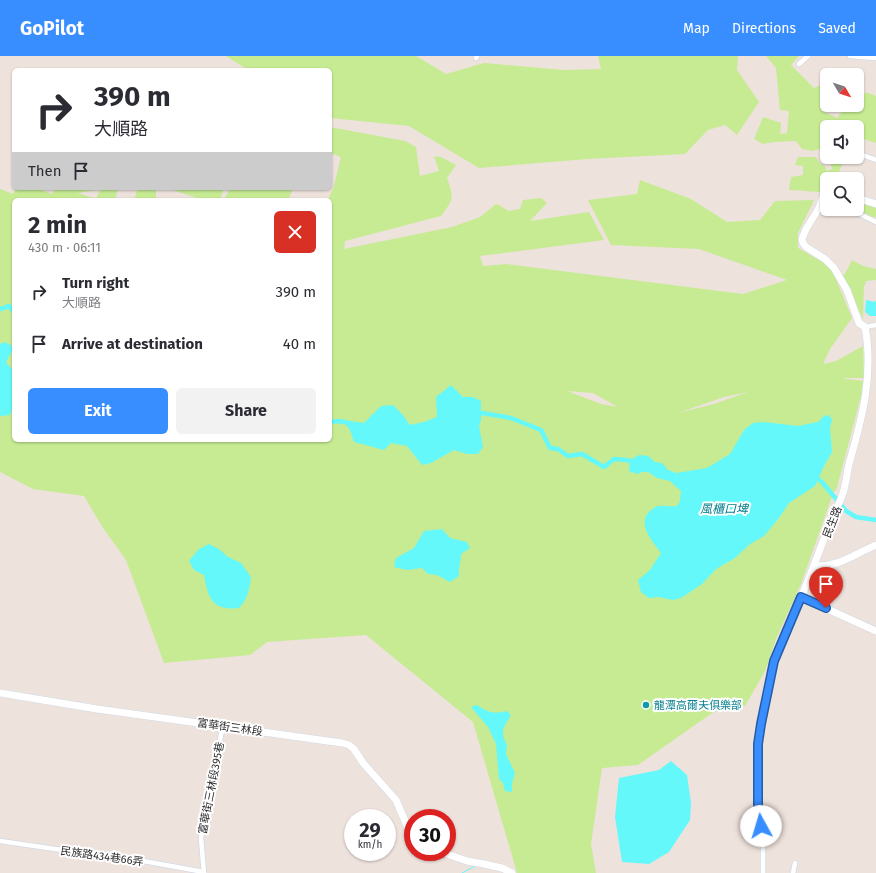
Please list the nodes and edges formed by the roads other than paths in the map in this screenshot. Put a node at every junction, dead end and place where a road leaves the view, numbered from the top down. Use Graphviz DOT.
graph roads {
  1 [pos="808,56"];
  2 [pos="850,56"];
  3 [pos="876,58"];
  4 [pos="799,64"];
  5 [pos="864,156"];
  6 [pos="876,160"];
  7 [pos="864,200"];
  8 [pos="876,204"];
  9 [pos="820,206"];
  10 [pos="864,216"];
  11 [pos="876,222"];
  12 [pos="876,325"];
  13 [pos="865,327"];
  14 [pos="876,545"];
  15 [pos="815,566"];
  16 [pos="801,597"];
  17 [pos="876,631"];
  18 [pos="0,693"];
  19 [pos="223,726"];
  20 [pos="404,819"];
  21 [pos="0,841"];
  22 [pos="456,857"];
  23 [pos="795,863"];
  24 [pos="204,873"];
  25 [pos="512,873"];
  26 [pos="763,873"];
  27 [pos="793,873"];
  1 -- 4 [label="street"];
  2 -- 3 [label="street"];
  5 -- 6 [label="street"];
  7 -- 8 [label="street"];
  9 -- 13 [label="street, 民生路"];
  10 -- 11 [label="street"];
  12 -- 13 [label="street"];
  13 -- 15 [label="street, 民生路"];
  14 -- 15 [label="street"];
  15 -- 16 [label="street, 民生路"];
  16 -- 17 [label="street"];
  16 -- 26 [label="street, 民生路"];
  18 -- 19 [label="street, 富華街三林段"];
  19 -- 20 [label="street, 富華街三林段"];
  19 -- 24 [label="street, 富華街三林段395巷"];
  21 -- 24 [label="street, 民族路434巷66弄"];
  22 -- 25 [label="street"];
  23 -- 27 [label="street"];
}
